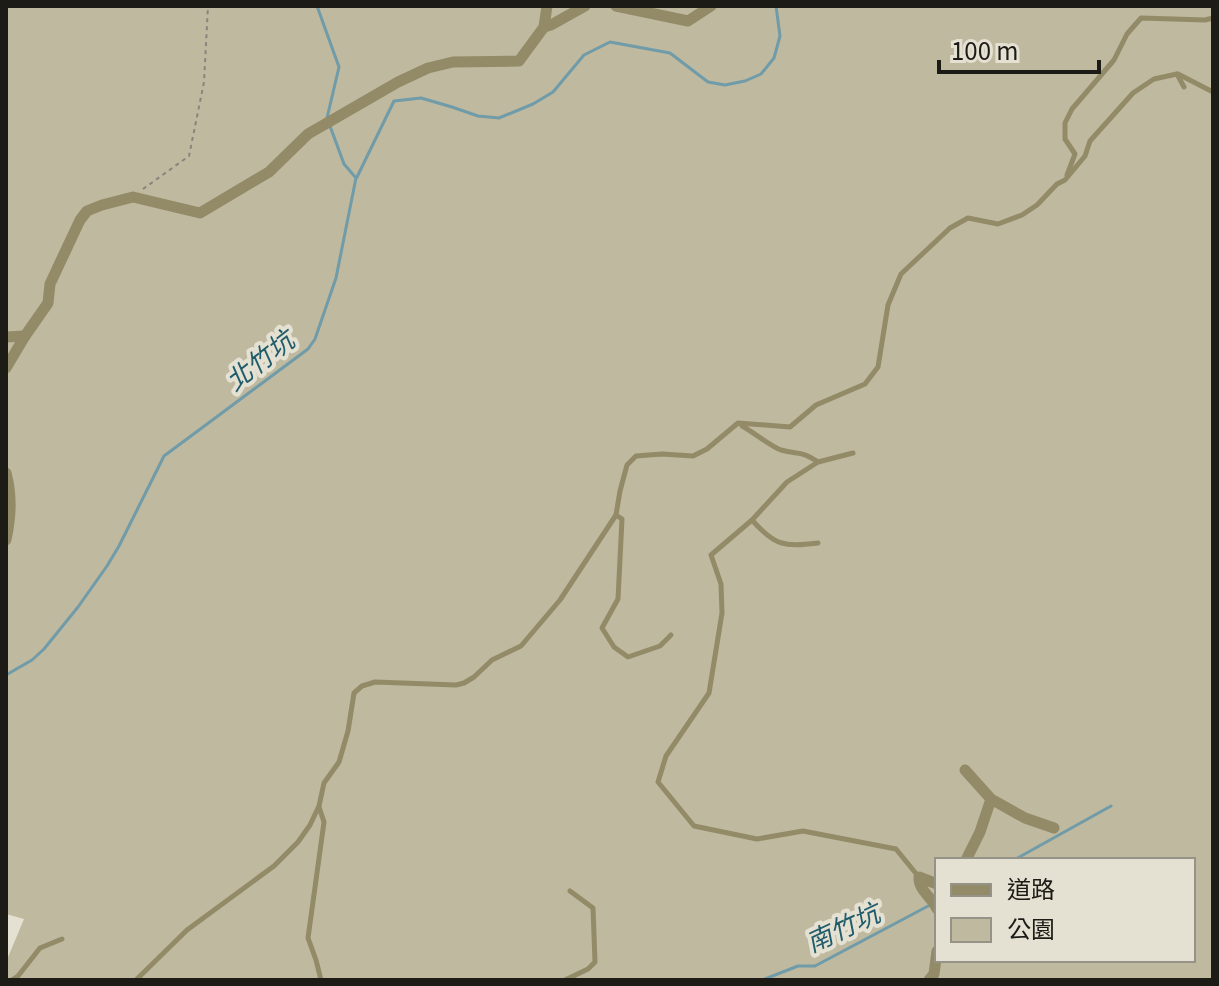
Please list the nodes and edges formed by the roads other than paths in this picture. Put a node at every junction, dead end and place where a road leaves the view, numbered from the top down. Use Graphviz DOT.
graph roads {
  1 [pos="547,6"];
  2 [pos="585,6"];
  3 [pos="616,6"];
  4 [pos="711,6"];
  5 [pos="1213,18"];
  6 [pos="544,27"];
  7 [pos="1177,74"];
  8 [pos="1184,87"];
  9 [pos="1213,92"];
  10 [pos="1075,154"];
  11 [pos="1085,156"];
  12 [pos="1065,180"];
  13 [pos="25,336"];
  14 [pos="6,337"];
  15 [pos="6,368"];
  16 [pos="738,423"];
  17 [pos="853,453"];
  18 [pos="818,462"];
  19 [pos="6,473"];
  20 [pos="616,515"];
  21 [pos="752,520"];
  22 [pos="6,540"];
  23 [pos="818,543"];
  24 [pos="671,635"];
  25 [pos="965,770"];
  26 [pos="991,799"];
  27 [pos="319,806"];
  28 [pos="1054,828"];
  29 [pos="967,858"];
  30 [pos="919,877"];
  31 [pos="935,883"];
  32 [pos="570,891"];
  33 [pos="935,904"];
  34 [pos="62,939"];
  35 [pos="15,979"];
  36 [pos="136,980"];
  37 [pos="321,980"];
  38 [pos="565,980"];
  1 -- 6 [label="street"];
  2 -- 6 [label="street"];
  3 -- 4 [label="street"];
  5 -- 10 [label="lane"];
  6 -- 13 [label="street"];
  7 -- 8 [label="lane"];
  7 -- 9 [label="lane"];
  7 -- 11 [label="lane"];
  10 -- 11 [label="lane"];
  10 -- 12 [label="lane"];
  11 -- 12 [label="lane"];
  12 -- 16 [label="lane"];
  13 -- 14 [label="street"];
  13 -- 15 [label="street"];
  16 -- 18 [label="lane"];
  16 -- 20 [label="lane"];
  17 -- 18 [label="lane"];
  18 -- 21 [label="lane"];
  19 -- 22 [label="street"];
  20 -- 24 [label="lane"];
  20 -- 27 [label="lane"];
  21 -- 23 [label="lane"];
  21 -- 30 [label="lane"];
  25 -- 26 [label="street"];
  26 -- 28 [label="street"];
  26 -- 29 [label="street"];
  27 -- 36 [label="lane"];
  27 -- 37 [label="lane"];
  30 -- 31 [label="street"];
  30 -- 33 [label="street"];
  32 -- 38 [label="lane"];
  34 -- 35 [label="lane"];
}
